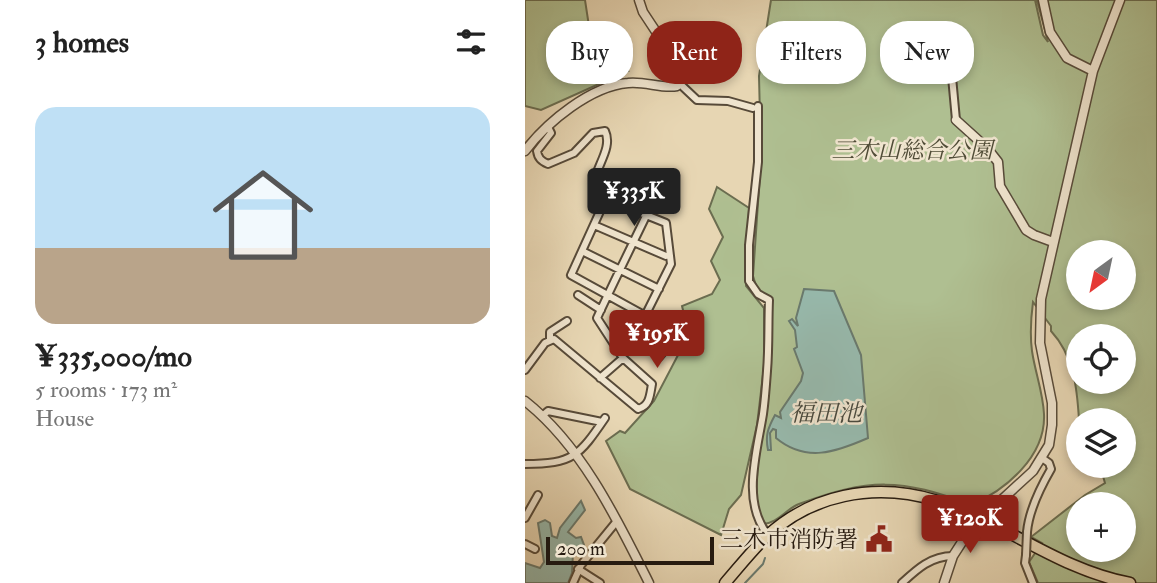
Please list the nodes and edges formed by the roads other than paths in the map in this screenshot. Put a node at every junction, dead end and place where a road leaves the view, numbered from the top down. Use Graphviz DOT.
graph roads {
  1 [pos="639,0"];
  2 [pos="1043,0"];
  3 [pos="1120,0"];
  4 [pos="649,21"];
  5 [pos="1093,71"];
  6 [pos="647,83"];
  7 [pos="650,84"];
  8 [pos="677,84"];
  9 [pos="680,84"];
  10 [pos="952,84"];
  11 [pos="955,120"];
  12 [pos="548,127"];
  13 [pos="525,150"];
  14 [pos="615,183"];
  15 [pos="606,199"];
  16 [pos="646,215"];
  17 [pos="594,225"];
  18 [pos="633,242"];
  19 [pos="1053,242"];
  20 [pos="582,251"];
  21 [pos="670,256"];
  22 [pos="620,270"];
  23 [pos="659,289"];
  24 [pos="578,295"];
  25 [pos="608,296"];
  26 [pos="601,310"];
  27 [pos="645,316"];
  28 [pos="567,321"];
  29 [pos="549,340"];
  30 [pos="659,356"];
  31 [pos="623,358"];
  32 [pos="525,370"];
  33 [pos="600,378"];
  34 [pos="525,401"];
  35 [pos="543,416"];
  36 [pos="575,455"];
  37 [pos="1042,458"];
  38 [pos="525,464"];
  39 [pos="538,495"];
  40 [pos="525,518"];
  41 [pos="979,518"];
  42 [pos="617,522"];
  43 [pos="768,535"];
  44 [pos="525,544"];
  45 [pos="535,549"];
  46 [pos="953,556"];
  47 [pos="578,569"];
  48 [pos="1112,581"];
  49 [pos="573,583"];
  50 [pos="600,583"];
  51 [pos="649,583"];
  52 [pos="725,583"];
  53 [pos="902,583"];
  54 [pos="944,583"];
  55 [pos="1033,583"];
  56 [pos="1130,583"];
  1 -- 4 [label="street"];
  2 -- 5 [label="street"];
  3 -- 5 [label="street"];
  5 -- 19 [label="street"];
  6 -- 12 [label="street"];
  7 -- 8 [label="street"];
  9 -- 43 [label="street"];
  10 -- 11 [label="street"];
  11 -- 19 [label="street"];
  12 -- 13 [label="street"];
  12 -- 14 [label="street"];
  14 -- 15 [label="street"];
  14 -- 16 [label="street"];
  15 -- 16 [label="street"];
  15 -- 17 [label="street"];
  16 -- 18 [label="street"];
  16 -- 21 [label="street"];
  17 -- 18 [label="street"];
  17 -- 20 [label="street"];
  18 -- 21 [label="street"];
  18 -- 22 [label="street"];
  19 -- 37 [label="street"];
  20 -- 22 [label="street"];
  20 -- 25 [label="street"];
  21 -- 23 [label="street"];
  22 -- 23 [label="street"];
  22 -- 25 [label="street"];
  23 -- 27 [label="street"];
  24 -- 26 [label="street"];
  25 -- 26 [label="street"];
  25 -- 27 [label="street"];
  26 -- 31 [label="street"];
  27 -- 30 [label="street"];
  28 -- 29 [label="street"];
  29 -- 32 [label="street"];
  29 -- 33 [label="street"];
  31 -- 33 [label="street"];
  31 -- 33 [label="street"];
  34 -- 35 [label="street"];
  35 -- 36 [label="street"];
  35 -- 36 [label="street"];
  36 -- 38 [label="street"];
  36 -- 42 [label="street"];
  37 -- 41 [label="street"];
  37 -- 55 [label="street, bridge"];
  39 -- 40 [label="street"];
  41 -- 43 [label="main road"];
  41 -- 46 [label="street"];
  41 -- 48 [label="main road"];
  42 -- 47 [label="street"];
  42 -- 51 [label="street"];
  43 -- 52 [label="main road"];
  44 -- 45 [label="street"];
  46 -- 53 [label="street"];
  46 -- 54 [label="street"];
  47 -- 49 [label="street"];
  47 -- 50 [label="street"];
  48 -- 56 [label="main road"];
}
